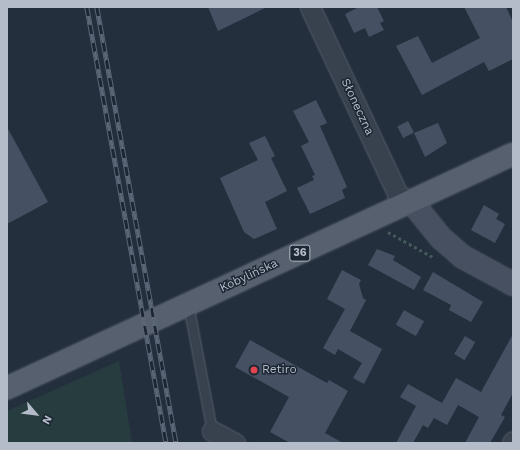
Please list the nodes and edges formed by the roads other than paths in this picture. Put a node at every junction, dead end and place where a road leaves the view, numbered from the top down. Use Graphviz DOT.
graph roads {
  1 [pos="310,7"];
  2 [pos="513,154"];
  3 [pos="411,201"];
  4 [pos="513,284"];
  5 [pos="188,304"];
  6 [pos="7,388"];
  7 [pos="212,431"];
  8 [pos="235,443"];
  1 -- 3 [label="street, Słoneczna"];
  2 -- 3 [label="main road, Kobylińska / 36"];
  3 -- 4 [label="street"];
  3 -- 5 [label="main road, Kobylińska / 36"];
  5 -- 6 [label="main road, Kobylińska / 36"];
  5 -- 7 [label="lane"];
  7 -- 8 [label="street"];
}
